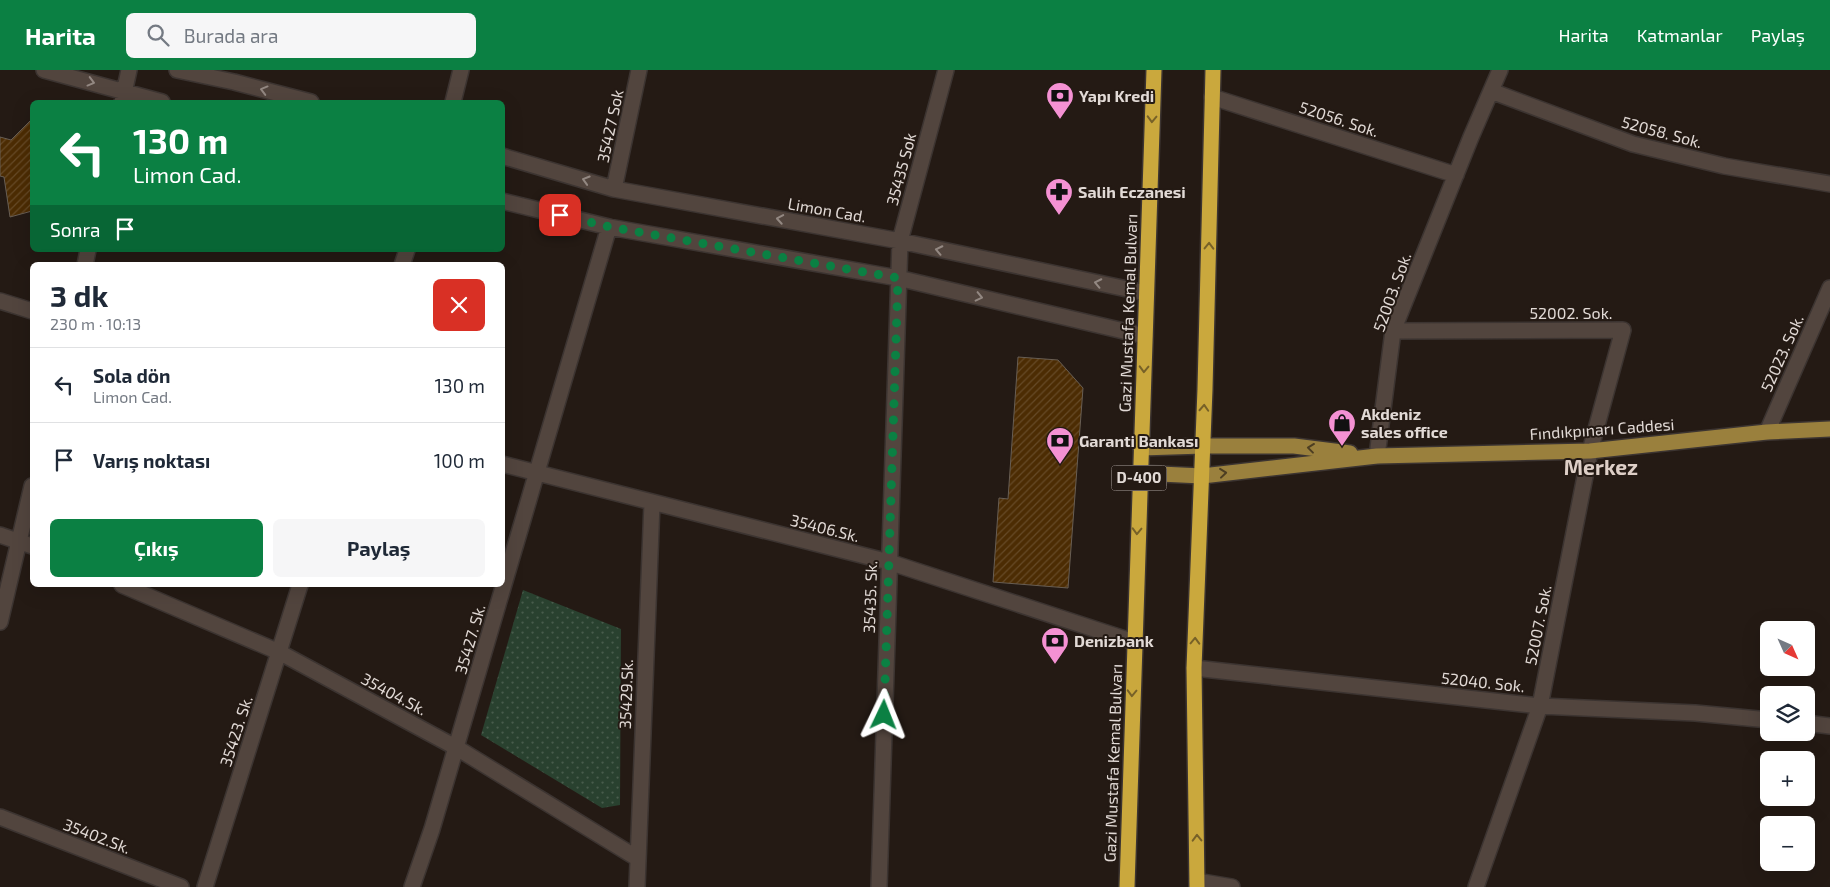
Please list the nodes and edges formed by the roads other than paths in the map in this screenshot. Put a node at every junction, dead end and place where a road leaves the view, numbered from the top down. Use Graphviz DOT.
graph roads {
  1 [pos="44,70"];
  2 [pos="130,70"];
  3 [pos="177,70"];
  4 [pos="461,70"];
  5 [pos="639,70"];
  6 [pos="946,70"];
  7 [pos="1154,70"];
  8 [pos="1213,70"];
  9 [pos="1500,70"];
  10 [pos="1491,91"];
  11 [pos="123,97"];
  12 [pos="1212,98"];
  13 [pos="146,100"];
  14 [pos="303,100"];
  15 [pos="454,100"];
  16 [pos="505,157"];
  17 [pos="1456,175"];
  18 [pos="1830,184"];
  19 [pos="614,189"];
  20 [pos="505,202"];
  21 [pos="610,227"];
  22 [pos="900,241"];
  23 [pos="898,278"];
  24 [pos="1830,288"];
  25 [pos="1146,293"];
  26 [pos="0,301"];
  27 [pos="30,310"];
  28 [pos="1393,331"];
  29 [pos="1145,336"];
  30 [pos="1830,429"];
  31 [pos="1767,432"];
  32 [pos="1203,446"];
  33 [pos="1141,448"];
  34 [pos="1590,450"];
  35 [pos="1377,456"];
  36 [pos="505,465"];
  37 [pos="537,474"];
  38 [pos="1139,474"];
  39 [pos="1202,476"];
  40 [pos="652,503"];
  41 [pos="30,505"];
  42 [pos="0,535"];
  43 [pos="26,544"];
  44 [pos="889,562"];
  45 [pos="505,582"];
  46 [pos="127,587"];
  47 [pos="299,587"];
  48 [pos="504,587"];
  49 [pos="0,622"];
  50 [pos="1134,642"];
  51 [pos="279,652"];
  52 [pos="1194,668"];
  53 [pos="1540,706"];
  54 [pos="1760,719"];
  55 [pos="1815,724"];
  56 [pos="1830,726"];
  57 [pos="456,748"];
  58 [pos="0,817"];
  59 [pos="637,858"];
  60 [pos="1197,884"];
  61 [pos="182,887"];
  62 [pos="204,887"];
  63 [pos="412,887"];
  64 [pos="637,887"];
  65 [pos="879,887"];
  66 [pos="1127,887"];
  67 [pos="1232,887"];
  68 [pos="1476,887"];
  1 -- 11 [label="street, one-way"];
  2 -- 11 [label="street"];
  14 -- 3 [label="street, one-way"];
  4 -- 15 [label="street"];
  5 -- 19 [label="street, 35427 Sok"];
  6 -- 22 [label="street, 35435 Sok"];
  7 -- 25 [label="highway, Gazi Mustafa Kemal Bulvarı / D-400, one-way"];
  8 -- 12 [label="highway"];
  9 -- 10 [label="street, 52003. Sok."];
  10 -- 17 [label="street, 52003. Sok."];
  10 -- 18 [label="street, 52058. Sok."];
  11 -- 13 [label="street"];
  12 -- 17 [label="street, 52056. Sok."];
  32 -- 12 [label="highway, one-way"];
  19 -- 16 [label="street, Limon Cad., one-way"];
  17 -- 28 [label="street, 52003. Sok."];
  22 -- 19 [label="street, Limon Cad., one-way"];
  20 -- 21 [label="street"];
  21 -- 23 [label="street"];
  21 -- 37 [label="street, 35427. Sk."];
  22 -- 23 [label="street, 35435 Sok"];
  25 -- 22 [label="street, Limon Cad., one-way"];
  23 -- 29 [label="street, one-way"];
  23 -- 44 [label="street, 35435. Sk."];
  24 -- 31 [label="street, 52023. Sok."];
  25 -- 29 [label="highway, Gazi Mustafa Kemal Bulvarı / D-400"];
  26 -- 27 [label="street"];
  28 -- 34 [label="street, 52002. Sok."];
  28 -- 35 [label="street, 52003. Sok."];
  29 -- 33 [label="highway, Gazi Mustafa Kemal Bulvarı / D-400, one-way"];
  30 -- 31 [label="main road, Fındıkpınarı Caddesi"];
  31 -- 34 [label="main road, Fındıkpınarı Caddesi"];
  32 -- 33 [label="main road, Fındıkpınarı Caddesi"];
  35 -- 32 [label="main road, Fındıkpınarı Caddesi, one-way"];
  32 -- 39 [label="highway"];
  33 -- 38 [label="highway, Gazi Mustafa Kemal Bulvarı / D-400"];
  34 -- 35 [label="main road, Fındıkpınarı Caddesi"];
  34 -- 53 [label="street, 52007. Sok."];
  39 -- 35 [label="main road, Fındıkpınarı Caddesi, one-way"];
  36 -- 37 [label="street, 35406.Sk."];
  37 -- 40 [label="street, 35406.Sk."];
  37 -- 45 [label="street, 35427. Sk."];
  38 -- 39 [label="main road, Fındıkpınarı Caddesi"];
  38 -- 50 [label="highway, Gazi Mustafa Kemal Bulvarı / D-400, one-way"];
  52 -- 39 [label="highway, one-way"];
  40 -- 44 [label="street, 35406.Sk."];
  40 -- 59 [label="street, 35429.Sk."];
  41 -- 43 [label="street"];
  42 -- 43 [label="street"];
  43 -- 49 [label="street"];
  44 -- 50 [label="street, 35406.Sk."];
  44 -- 65 [label="street, 35435. Sk."];
  46 -- 51 [label="street, 35404.Sk."];
  47 -- 51 [label="street, 35423. Sk."];
  48 -- 57 [label="street, 35427. Sk."];
  50 -- 66 [label="highway, Gazi Mustafa Kemal Bulvarı / D-400, one-way"];
  51 -- 57 [label="street, 35404.Sk."];
  51 -- 62 [label="street, 35423. Sk."];
  52 -- 53 [label="street, 52040. Sok."];
  60 -- 52 [label="highway, one-way"];
  53 -- 54 [label="street, 52040. Sok."];
  53 -- 68 [label="street, 52007. Sok."];
  55 -- 56 [label="street"];
  57 -- 59 [label="street, 35404.Sk."];
  57 -- 63 [label="street, 35427. Sk."];
  58 -- 61 [label="street, 35402.Sk."];
  59 -- 64 [label="street, 35429.Sk."];
  60 -- 67 [label="street"];
}
